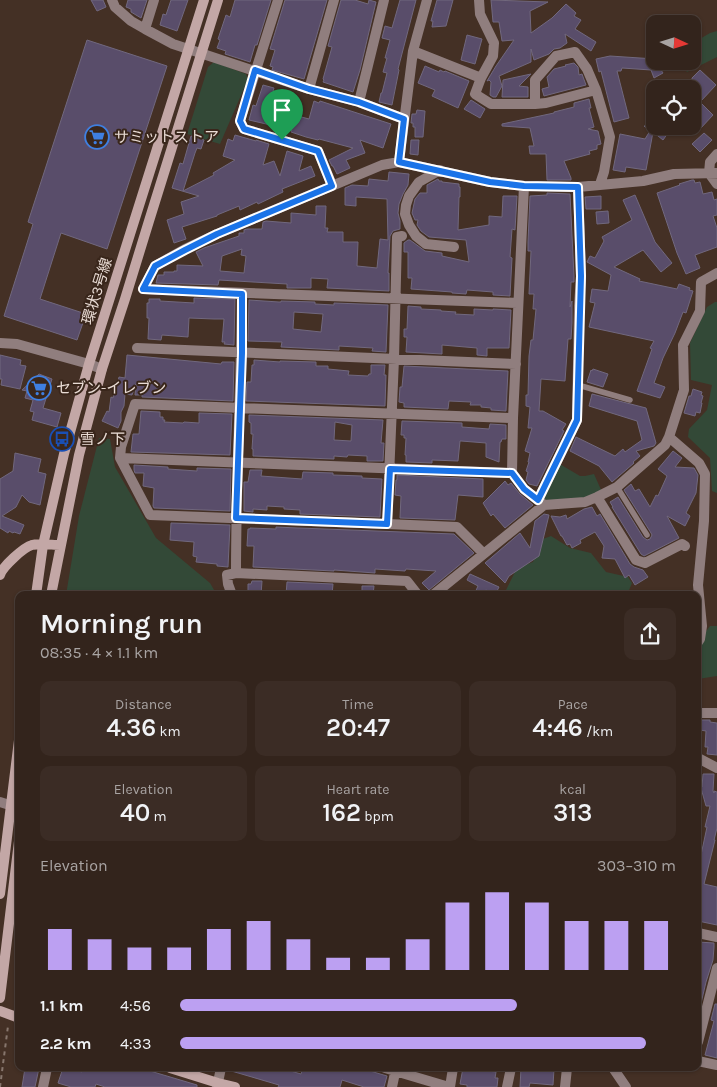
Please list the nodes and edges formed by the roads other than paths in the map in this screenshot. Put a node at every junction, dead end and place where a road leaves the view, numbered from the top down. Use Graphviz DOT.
graph roads {
  1 [pos="112,0"];
  2 [pos="154,0"];
  3 [pos="204,0"];
  4 [pos="218,0"];
  5 [pos="278,0"];
  6 [pos="334,0"];
  7 [pos="384,0"];
  8 [pos="427,0"];
  9 [pos="479,0"];
  10 [pos="145,29"];
  11 [pos="188,48"];
  12 [pos="413,51"];
  13 [pos="201,52"];
  14 [pos="255,70"];
  15 [pos="481,78"];
  16 [pos="309,89"];
  17 [pos="596,90"];
  18 [pos="359,102"];
  19 [pos="534,104"];
  20 [pos="404,119"];
  21 [pos="717,154"];
  22 [pos="399,162"];
  23 [pos="440,170"];
  24 [pos="713,173"];
  25 [pos="600,184"];
  26 [pos="717,184"];
  27 [pos="332,186"];
  28 [pos="524,186"];
  29 [pos="578,187"];
  30 [pos="402,236"];
  31 [pos="454,247"];
  32 [pos="717,273"];
  33 [pos="242,294"];
  34 [pos="394,299"];
  35 [pos="518,303"];
  36 [pos="0,343"];
  37 [pos="137,348"];
  38 [pos="242,353"];
  39 [pos="394,359"];
  40 [pos="90,364"];
  41 [pos="516,364"];
  42 [pos="102,369"];
  43 [pos="578,385"];
  44 [pos="630,400"];
  45 [pos="240,408"];
  46 [pos="392,413"];
  47 [pos="513,418"];
  48 [pos="670,437"];
  49 [pos="120,458"];
  50 [pos="237,463"];
  51 [pos="390,469"];
  52 [pos="512,473"];
  53 [pos="617,487"];
  54 [pos="598,498"];
  55 [pos="541,502"];
  56 [pos="236,518"];
  57 [pos="387,524"];
  58 [pos="647,535"];
  59 [pos="43,545"];
  60 [pos="60,545"];
  61 [pos="685,546"];
  62 [pos="483,554"];
  63 [pos="236,573"];
  64 [pos="0,575"];
  65 [pos="37,591"];
  66 [pos="51,591"];
  67 [pos="231,591"];
  68 [pos="415,591"];
  69 [pos="438,591"];
  70 [pos="695,591"];
  71 [pos="717,712"];
  72 [pos="701,713"];
  73 [pos="701,760"];
  74 [pos="717,768"];
  75 [pos="15,772"];
  76 [pos="0,802"];
  77 [pos="15,807"];
  78 [pos="15,874"];
  79 [pos="0,894"];
  80 [pos="701,934"];
  81 [pos="717,938"];
  82 [pos="717,968"];
  83 [pos="0,998"];
  84 [pos="0,1012"];
  85 [pos="15,1017"];
  86 [pos="701,1030"];
  87 [pos="701,1062"];
  88 [pos="717,1065"];
  89 [pos="47,1071"];
  90 [pos="178,1071"];
  91 [pos="220,1071"];
  92 [pos="392,1071"];
  93 [pos="398,1071"];
  94 [pos="453,1071"];
  95 [pos="510,1071"];
  96 [pos="567,1071"];
  97 [pos="615,1071"];
  98 [pos="218,1085"];
  99 [pos="44,1087"];
  100 [pos="235,1087"];
  101 [pos="392,1087"];
  102 [pos="449,1087"];
  103 [pos="507,1087"];
  104 [pos="565,1087"];
  105 [pos="626,1087"];
  1 -- 10 [label="street"];
  2 -- 10 [label="street"];
  3 -- 11 [label="street, 環状3号線"];
  4 -- 13 [label="street, 環状3号線"];
  5 -- 14 [label="street"];
  6 -- 16 [label="street"];
  7 -- 18 [label="street"];
  8 -- 12 [label="street"];
  9 -- 15 [label="street"];
  10 -- 11 [label="street"];
  11 -- 13 [label="street"];
  11 -- 40 [label="street, 環状3号線"];
  12 -- 15 [label="street"];
  12 -- 20 [label="street"];
  13 -- 14 [label="street"];
  13 -- 42 [label="street, 環状3号線"];
  14 -- 16 [label="street"];
  14 -- 27 [label="street"];
  15 -- 19 [label="street"];
  16 -- 18 [label="street"];
  17 -- 19 [label="street"];
  17 -- 19 [label="street"];
  17 -- 25 [label="street"];
  18 -- 20 [label="street"];
  20 -- 22 [label="street"];
  21 -- 24 [label="street"];
  22 -- 23 [label="street"];
  22 -- 27 [label="street"];
  23 -- 28 [label="street"];
  23 -- 31 [label="street"];
  24 -- 25 [label="street"];
  24 -- 26 [label="street"];
  25 -- 29 [label="street"];
  27 -- 33 [label="street"];
  28 -- 29 [label="street"];
  28 -- 35 [label="street"];
  29 -- 43 [label="street"];
  30 -- 34 [label="street"];
  32 -- 48 [label="street"];
  33 -- 34 [label="street"];
  33 -- 38 [label="street"];
  34 -- 35 [label="street"];
  34 -- 39 [label="street"];
  35 -- 41 [label="street"];
  36 -- 40 [label="street"];
  37 -- 38 [label="street"];
  38 -- 39 [label="street"];
  38 -- 45 [label="street"];
  39 -- 41 [label="street"];
  39 -- 46 [label="street"];
  40 -- 42 [label="street"];
  40 -- 59 [label="street, 環状3号線"];
  41 -- 47 [label="street"];
  42 -- 60 [label="street, 環状3号線"];
  43 -- 44 [label="lane"];
  43 -- 55 [label="street"];
  45 -- 46 [label="street"];
  45 -- 49 [label="street"];
  45 -- 50 [label="street"];
  46 -- 47 [label="street"];
  46 -- 51 [label="street"];
  47 -- 52 [label="street"];
  48 -- 53 [label="street"];
  48 -- 70 [label="street"];
  49 -- 50 [label="street"];
  49 -- 56 [label="street"];
  50 -- 51 [label="street"];
  50 -- 56 [label="street"];
  51 -- 52 [label="street"];
  51 -- 57 [label="street"];
  52 -- 55 [label="street"];
  53 -- 54 [label="street"];
  53 -- 58 [label="lane"];
  54 -- 55 [label="street"];
  54 -- 61 [label="street"];
  55 -- 62 [label="street"];
  56 -- 57 [label="street"];
  56 -- 63 [label="street"];
  57 -- 62 [label="street"];
  59 -- 60 [label="street"];
  59 -- 64 [label="street"];
  59 -- 65 [label="street, 環状3号線"];
  60 -- 66 [label="street, 環状3号線"];
  62 -- 69 [label="street"];
  63 -- 67 [label="street"];
  63 -- 68 [label="street"];
  71 -- 72 [label="street"];
  73 -- 74 [label="street"];
  75 -- 79 [label="street"];
  76 -- 77 [label="street"];
  78 -- 83 [label="street"];
  80 -- 81 [label="street"];
  82 -- 86 [label="street"];
  84 -- 85 [label="street"];
  87 -- 88 [label="street"];
  89 -- 99 [label="street"];
  90 -- 98 [label="street"];
  91 -- 98 [label="street"];
  92 -- 101 [label="street"];
  93 -- 102 [label="street"];
  94 -- 102 [label="street"];
  95 -- 103 [label="street"];
  96 -- 104 [label="street"];
  97 -- 105 [label="street"];
  98 -- 100 [label="street"];
}
